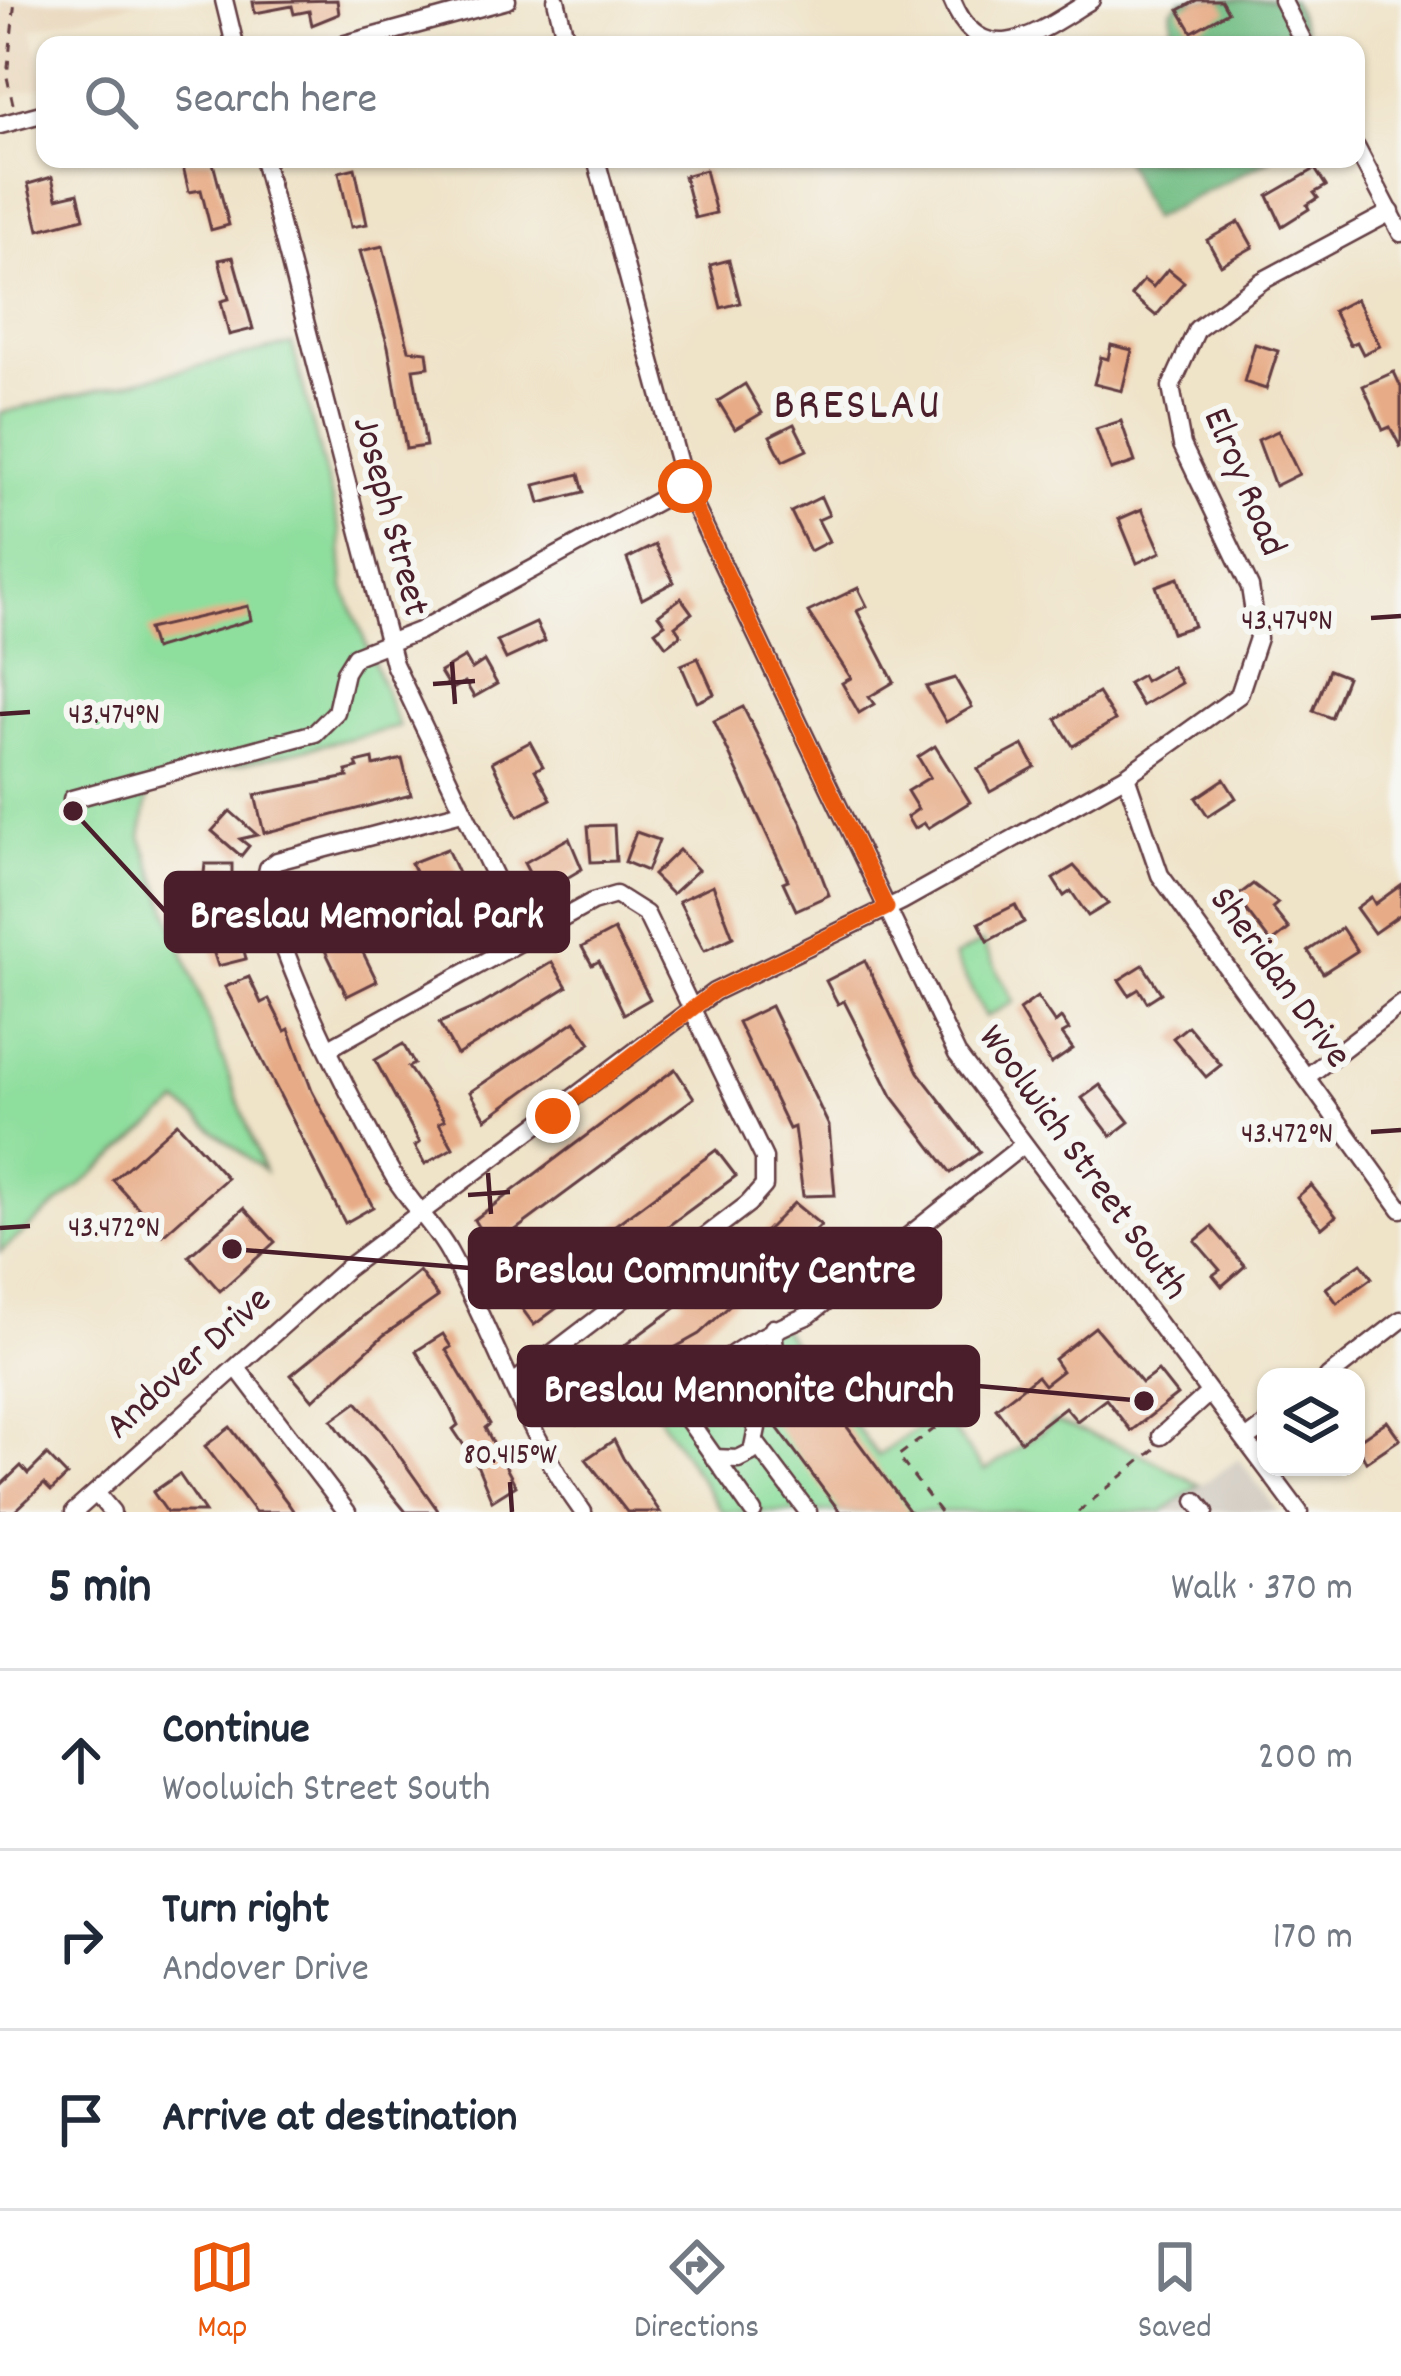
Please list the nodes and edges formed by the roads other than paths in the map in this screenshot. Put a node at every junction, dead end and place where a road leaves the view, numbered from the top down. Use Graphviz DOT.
graph roads {
  1 [pos="224,0"];
  2 [pos="507,0"];
  3 [pos="556,0"];
  4 [pos="952,0"];
  5 [pos="1091,0"];
  6 [pos="1282,0"];
  7 [pos="233,36"];
  8 [pos="375,36"];
  9 [pos="565,36"];
  10 [pos="977,36"];
  11 [pos="1030,36"];
  12 [pos="1300,36"];
  13 [pos="36,115"];
  14 [pos="0,125"];
  15 [pos="1365,164"];
  16 [pos="265,168"];
  17 [pos="598,168"];
  18 [pos="1391,212"];
  19 [pos="1401,233"];
  20 [pos="685,486"];
  21 [pos="387,644"];
  22 [pos="1126,776"];
  23 [pos="72,799"];
  24 [pos="462,812"];
  25 [pos="887,908"];
  26 [pos="526,940"];
  27 [pos="1401,1004"];
  28 [pos="694,1009"];
  29 [pos="331,1048"];
  30 [pos="1308,1076"];
  31 [pos="1024,1145"];
  32 [pos="1401,1209"];
  33 [pos="421,1214"];
  34 [pos="1401,1321"];
  35 [pos="237,1368"];
  36 [pos="1340,1368"];
  37 [pos="722,1377"];
  38 [pos="512,1384"];
  39 [pos="1209,1393"];
  40 [pos="1257,1431"];
  41 [pos="1161,1436"];
  42 [pos="1246,1440"];
  43 [pos="756,1443"];
  44 [pos="714,1458"];
  45 [pos="96,1493"];
  46 [pos="74,1512"];
  47 [pos="112,1512"];
  48 [pos="347,1512"];
  49 [pos="583,1512"];
  50 [pos="753,1512"];
  51 [pos="808,1512"];
  52 [pos="1299,1512"];
  1 -- 7 [label="street"];
  2 -- 8 [label="street"];
  3 -- 9 [label="street"];
  4 -- 10 [label="street"];
  5 -- 11 [label="street"];
  6 -- 12 [label="street"];
  13 -- 14 [label="street"];
  15 -- 18 [label="street"];
  16 -- 21 [label="street, Joseph Street"];
  17 -- 20 [label="street, Woolwich Street South"];
  18 -- 19 [label="street"];
  18 -- 22 [label="street, Elroy Road"];
  20 -- 21 [label="street"];
  20 -- 25 [label="street, Woolwich Street South"];
  21 -- 23 [label="street"];
  21 -- 24 [label="street, Joseph Street"];
  22 -- 25 [label="street, Elroy Road"];
  22 -- 30 [label="street, Sheridan Drive"];
  24 -- 26 [label="street, Joseph Street"];
  24 -- 29 [label="street"];
  25 -- 28 [label="street, Andover Drive"];
  25 -- 31 [label="street, Woolwich Street South"];
  26 -- 28 [label="street"];
  26 -- 29 [label="street"];
  27 -- 30 [label="street"];
  28 -- 33 [label="street, Andover Drive"];
  28 -- 38 [label="street"];
  29 -- 33 [label="street"];
  30 -- 32 [label="street, Sheridan Drive"];
  31 -- 37 [label="street"];
  31 -- 39 [label="street, Woolwich Street South"];
  33 -- 35 [label="street, Andover Drive"];
  33 -- 38 [label="street"];
  34 -- 36 [label="street"];
  35 -- 45 [label="street, Andover Drive"];
  35 -- 48 [label="street"];
  37 -- 43 [label="street"];
  37 -- 44 [label="street"];
  38 -- 49 [label="street"];
  39 -- 41 [label="street"];
  39 -- 42 [label="street, Woolwich Street South"];
  40 -- 42 [label="street"];
  42 -- 52 [label="street, Woolwich Street South"];
  43 -- 44 [label="street"];
  43 -- 51 [label="street"];
  44 -- 50 [label="street"];
  45 -- 46 [label="street, Andover Drive"];
  45 -- 47 [label="street"];
}
